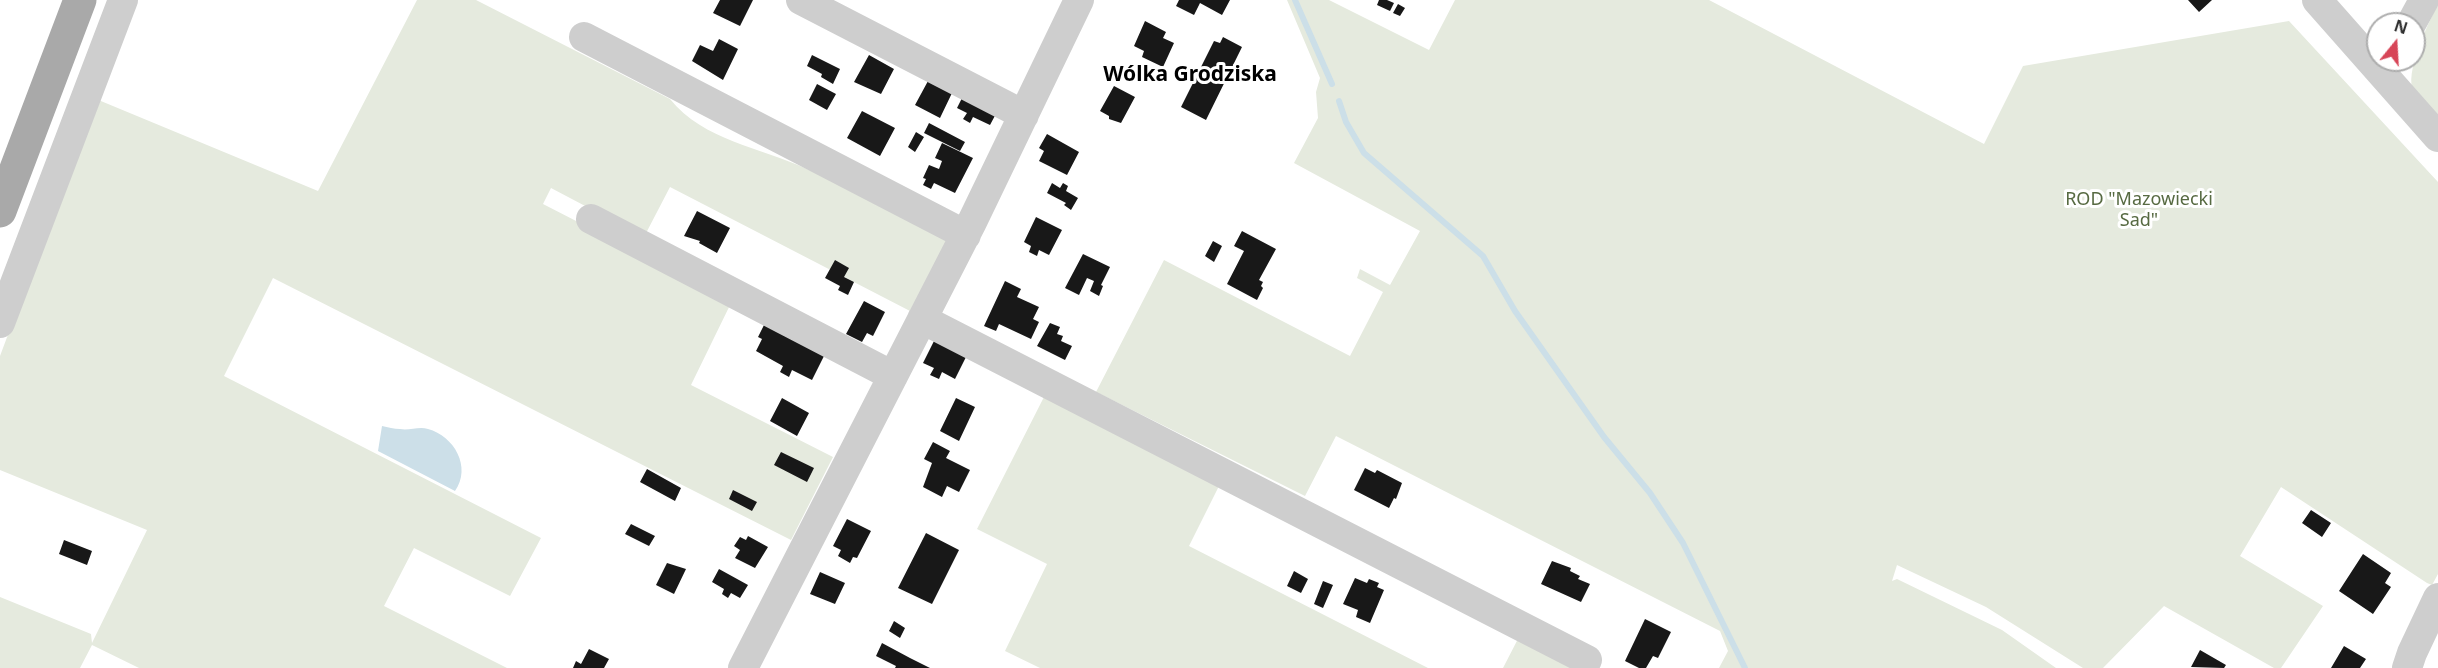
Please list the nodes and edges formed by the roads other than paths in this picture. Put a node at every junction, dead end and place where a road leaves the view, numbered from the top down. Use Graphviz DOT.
graph roads {
  1 [pos="80,0"];
  2 [pos="123,0"];
  3 [pos="801,0"];
  4 [pos="1079,0"];
  5 [pos="2318,0"];
  6 [pos="584,37"];
  7 [pos="2366,50"];
  8 [pos="2386,72"];
  9 [pos="1024,115"];
  10 [pos="2438,137"];
  11 [pos="0,211"];
  12 [pos="591,219"];
  13 [pos="966,235"];
  14 [pos="922,320"];
  15 [pos="0,323"];
  16 [pos="893,376"];
  17 [pos="2438,598"];
  18 [pos="1587,660"];
  19 [pos="743,668"];
  20 [pos="2407,668"];
  1 -- 11 [label="main road"];
  2 -- 15 [label="street"];
  3 -- 9 [label="street"];
  4 -- 9 [label="street"];
  5 -- 7 [label="street"];
  6 -- 13 [label="street"];
  8 -- 10 [label="street"];
  9 -- 13 [label="street"];
  12 -- 16 [label="street"];
  13 -- 14 [label="street"];
  14 -- 16 [label="street"];
  14 -- 18 [label="street"];
  16 -- 19 [label="street"];
  17 -- 20 [label="street"];
}
